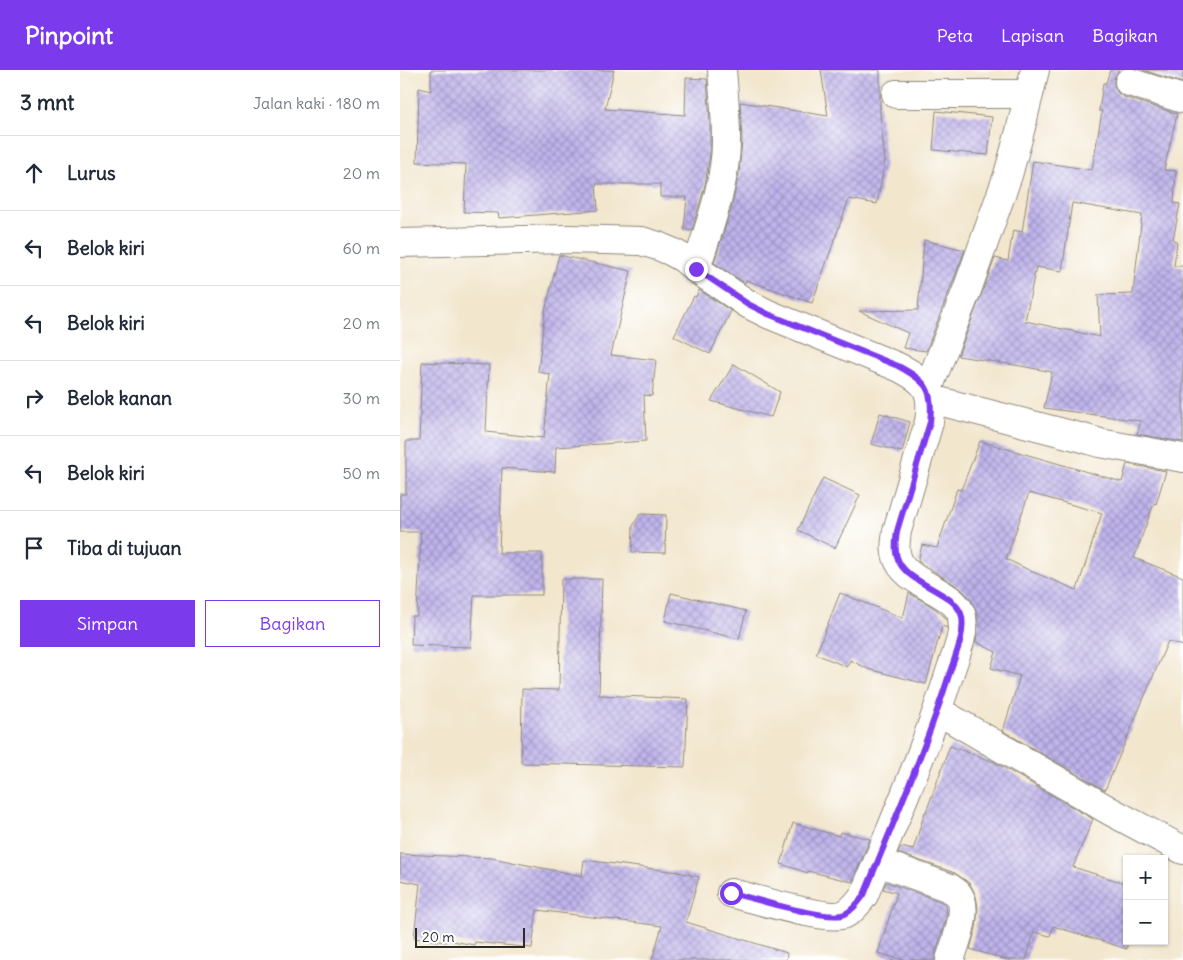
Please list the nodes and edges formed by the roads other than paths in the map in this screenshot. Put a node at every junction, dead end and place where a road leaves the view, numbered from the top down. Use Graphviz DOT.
graph roads {
  1 [pos="722,70"];
  2 [pos="1032,82"];
  3 [pos="1129,82"];
  4 [pos="896,94"];
  5 [pos="1183,99"];
  6 [pos="400,242"];
  7 [pos="696,269"];
  8 [pos="929,394"];
  9 [pos="1183,458"];
  10 [pos="938,711"];
  11 [pos="1183,850"];
  12 [pos="878,862"];
  13 [pos="731,893"];
  14 [pos="950,960"];
  1 -- 7 [label="street"];
  2 -- 4 [label="street"];
  2 -- 8 [label="street"];
  3 -- 5 [label="street"];
  6 -- 7 [label="street"];
  7 -- 8 [label="street"];
  8 -- 9 [label="street"];
  8 -- 10 [label="street"];
  10 -- 11 [label="street"];
  10 -- 12 [label="street"];
  12 -- 13 [label="street"];
  12 -- 14 [label="street"];
}
